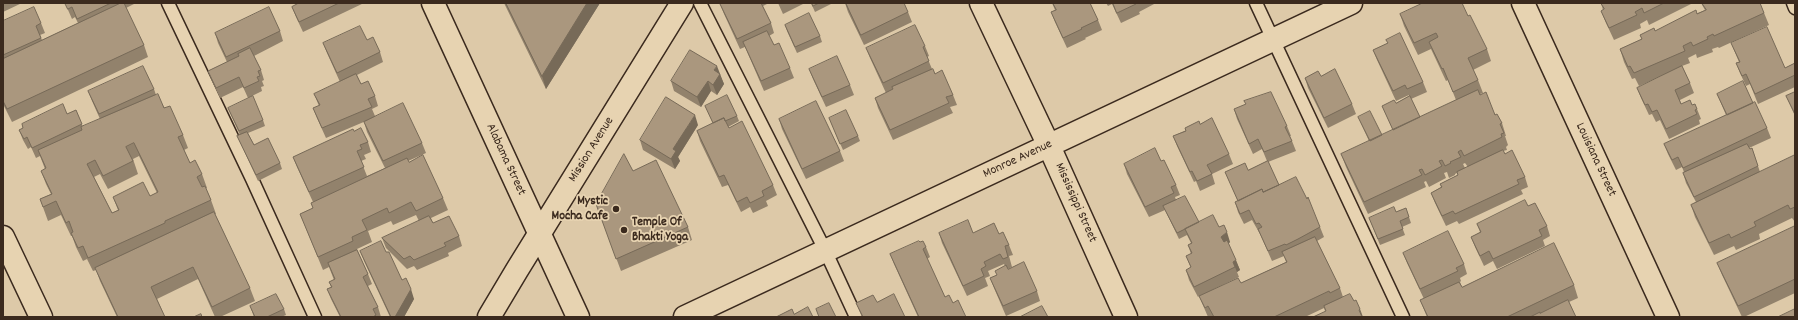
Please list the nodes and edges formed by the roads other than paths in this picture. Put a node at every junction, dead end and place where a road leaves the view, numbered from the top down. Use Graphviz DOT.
graph roads {
  1 [pos="168,3"];
  2 [pos="433,3"];
  3 [pos="682,3"];
  4 [pos="700,3"];
  5 [pos="981,3"];
  6 [pos="1256,3"];
  7 [pos="1351,3"];
  8 [pos="1523,3"];
  9 [pos="1793,3"];
  10 [pos="1795,8"];
  11 [pos="1274,39"];
  12 [pos="1049,146"];
  13 [pos="540,234"];
  14 [pos="3,237"];
  15 [pos="825,250"];
  16 [pos="40,317"];
  17 [pos="315,317"];
  18 [pos="489,317"];
  19 [pos="578,317"];
  20 [pos="684,317"];
  21 [pos="856,317"];
  22 [pos="1126,317"];
  23 [pos="1403,317"];
  24 [pos="1668,317"];
  1 -- 17 [label="lane"];
  2 -- 13 [label="street, Alabama Street"];
  3 -- 13 [label="street, Mission Avenue"];
  4 -- 15 [label="lane"];
  5 -- 12 [label="street, Mississippi Street"];
  6 -- 11 [label="lane"];
  7 -- 11 [label="street, Monroe Avenue"];
  8 -- 24 [label="street, Louisiana Street"];
  9 -- 10 [label="lane"];
  11 -- 12 [label="street, Monroe Avenue"];
  11 -- 23 [label="lane"];
  12 -- 15 [label="street, Monroe Avenue"];
  12 -- 22 [label="street, Mississippi Street"];
  13 -- 18 [label="street, Mission Avenue"];
  13 -- 19 [label="street, Alabama Street"];
  14 -- 16 [label="street"];
  15 -- 20 [label="street, Monroe Avenue"];
  15 -- 21 [label="lane"];
}
